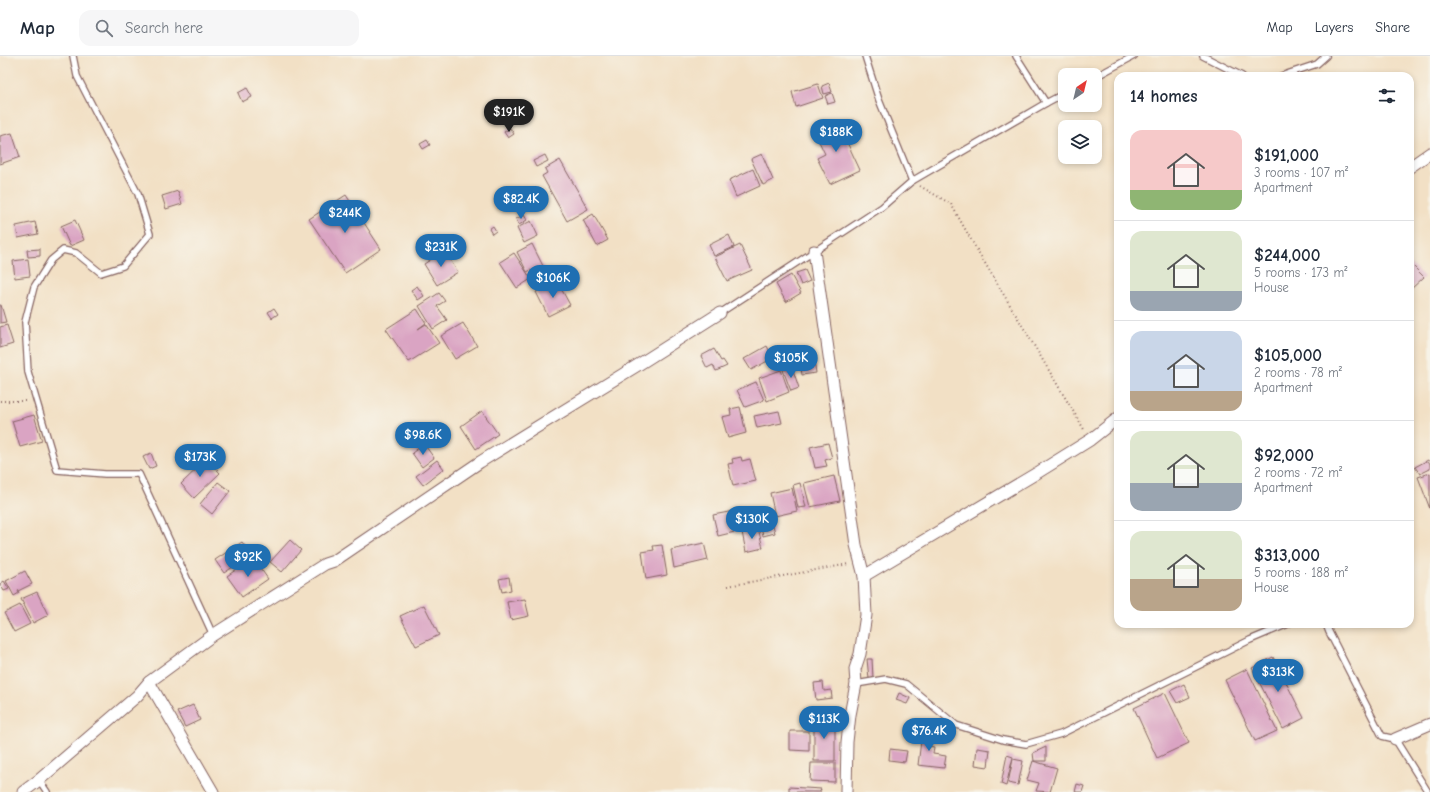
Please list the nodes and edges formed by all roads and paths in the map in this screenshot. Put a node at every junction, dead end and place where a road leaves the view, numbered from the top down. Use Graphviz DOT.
graph roads {
  1 [pos="73,56"];
  2 [pos="865,56"];
  3 [pos="1016,56"];
  4 [pos="1134,56"];
  5 [pos="1203,56"];
  6 [pos="1326,56"];
  7 [pos="1234,72"];
  8 [pos="1293,72"];
  9 [pos="1102,73"];
  10 [pos="1058,97"];
  11 [pos="1046,103"];
  12 [pos="1430,154"];
  13 [pos="1414,164"];
  14 [pos="912,181"];
  15 [pos="814,251"];
  16 [pos="720,313"];
  17 [pos="0,401"];
  18 [pos="37,401"];
  19 [pos="1114,421"];
  20 [pos="1090,440"];
  21 [pos="864,576"];
  22 [pos="728,586"];
  23 [pos="1278,628"];
  24 [pos="1328,628"];
  25 [pos="213,635"];
  26 [pos="149,682"];
  27 [pos="856,684"];
  28 [pos="1430,724"];
  29 [pos="1395,739"];
  30 [pos="39,780"];
  31 [pos="23,792"];
  32 [pos="47,792"];
  33 [pos="213,792"];
  34 [pos="846,792"];
  35 [pos="1428,792"];
  1 -- 18 [label="lane"];
  2 -- 14 [label="lane"];
  3 -- 11 [label="lane"];
  4 -- 9 [label="lane"];
  5 -- 7 [label="lane"];
  6 -- 8 [label="lane"];
  10 -- 11 [label="lane"];
  11 -- 14 [label="lane"];
  12 -- 13 [label="street"];
  14 -- 15 [label="lane"];
  14 -- 20 [label="path"];
  15 -- 16 [label="lane"];
  15 -- 21 [label="street"];
  16 -- 25 [label="street"];
  17 -- 18 [label="path"];
  18 -- 25 [label="lane"];
  19 -- 20 [label="street"];
  20 -- 21 [label="street"];
  21 -- 22 [label="path"];
  21 -- 27 [label="street"];
  23 -- 27 [label="lane"];
  24 -- 29 [label="lane"];
  25 -- 26 [label="street"];
  26 -- 30 [label="street"];
  26 -- 33 [label="street"];
  27 -- 34 [label="street"];
  28 -- 29 [label="street"];
  29 -- 35 [label="lane"];
  30 -- 31 [label="street"];
  30 -- 32 [label="lane"];
}
